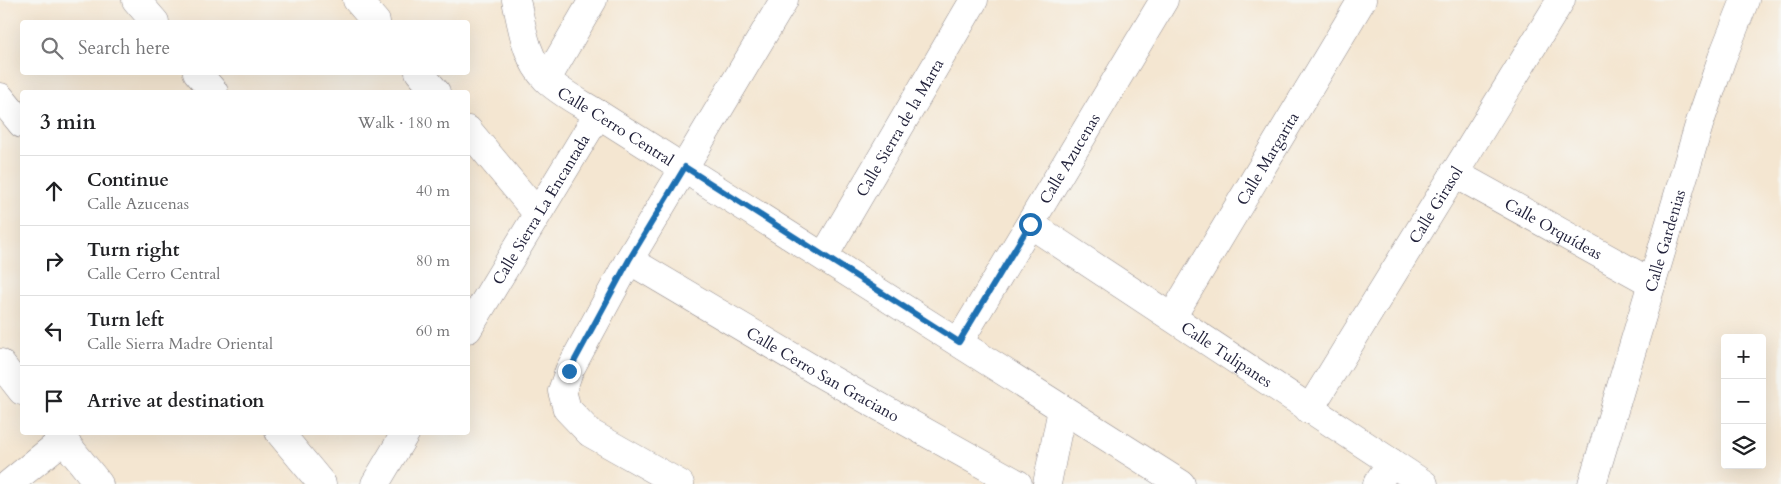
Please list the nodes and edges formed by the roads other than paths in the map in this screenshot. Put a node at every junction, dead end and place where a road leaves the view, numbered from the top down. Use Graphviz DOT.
graph roads {
  1 [pos="136,0"];
  2 [pos="516,0"];
  3 [pos="593,0"];
  4 [pos="784,0"];
  5 [pos="974,0"];
  6 [pos="1164,0"];
  7 [pos="1362,0"];
  8 [pos="1560,0"];
  9 [pos="1745,0"];
  10 [pos="153,20"];
  11 [pos="200,75"];
  12 [pos="422,75"];
  13 [pos="547,79"];
  14 [pos="212,90"];
  15 [pos="434,90"];
  16 [pos="0,97"];
  17 [pos="598,114"];
  18 [pos="20,122"];
  19 [pos="470,132"];
  20 [pos="685,167"];
  21 [pos="1454,173"];
  22 [pos="537,213"];
  23 [pos="1030,224"];
  24 [pos="824,256"];
  25 [pos="629,260"];
  26 [pos="1652,283"];
  27 [pos="1172,317"];
  28 [pos="470,326"];
  29 [pos="959,342"];
  30 [pos="0,363"];
  31 [pos="20,388"];
  32 [pos="1062,409"];
  33 [pos="1309,410"];
  34 [pos="281,435"];
  35 [pos="404,435"];
  36 [pos="60,436"];
  37 [pos="1384,473"];
  38 [pos="8,484"];
  39 [pos="100,484"];
  40 [pos="322,484"];
  41 [pos="375,484"];
  42 [pos="680,484"];
  43 [pos="1018,484"];
  44 [pos="1047,484"];
  45 [pos="1181,484"];
  46 [pos="1424,484"];
  47 [pos="1592,484"];
  1 -- 10 [label="street"];
  2 -- 13 [label="street, Calle Cerro Central"];
  3 -- 13 [label="street"];
  4 -- 20 [label="street"];
  5 -- 24 [label="street, Calle Sierra de la Marta"];
  6 -- 23 [label="street, Calle Azucenas"];
  7 -- 27 [label="street, Calle Margarita"];
  8 -- 21 [label="street, Calle Girasol"];
  9 -- 26 [label="street, Calle Gardenias"];
  11 -- 14 [label="street"];
  12 -- 15 [label="street"];
  13 -- 17 [label="street, Calle Cerro Central"];
  16 -- 18 [label="street"];
  17 -- 20 [label="street, Calle Cerro Central"];
  17 -- 22 [label="street, Calle Sierra La Encantada"];
  19 -- 22 [label="street"];
  20 -- 24 [label="street, Calle Cerro Central"];
  20 -- 25 [label="street"];
  21 -- 26 [label="street, Calle Orquídeas"];
  21 -- 33 [label="street, Calle Girasol"];
  22 -- 28 [label="street, Calle Sierra La Encantada"];
  23 -- 27 [label="street, Calle Tulipanes"];
  23 -- 29 [label="street, Calle Azucenas"];
  24 -- 29 [label="street, Calle Cerro Central"];
  25 -- 42 [label="street"];
  25 -- 43 [label="street, Calle Cerro San Graciano"];
  26 -- 47 [label="street, Calle Gardenias"];
  27 -- 33 [label="street, Calle Tulipanes"];
  29 -- 32 [label="street, Calle Cerro Central"];
  30 -- 31 [label="street"];
  32 -- 44 [label="street"];
  32 -- 45 [label="street, Calle Cerro Central"];
  33 -- 37 [label="street, Calle Tulipanes"];
  34 -- 40 [label="street"];
  35 -- 41 [label="street"];
  36 -- 38 [label="street"];
  36 -- 39 [label="street"];
  37 -- 46 [label="street, Calle Tulipanes"];
}
